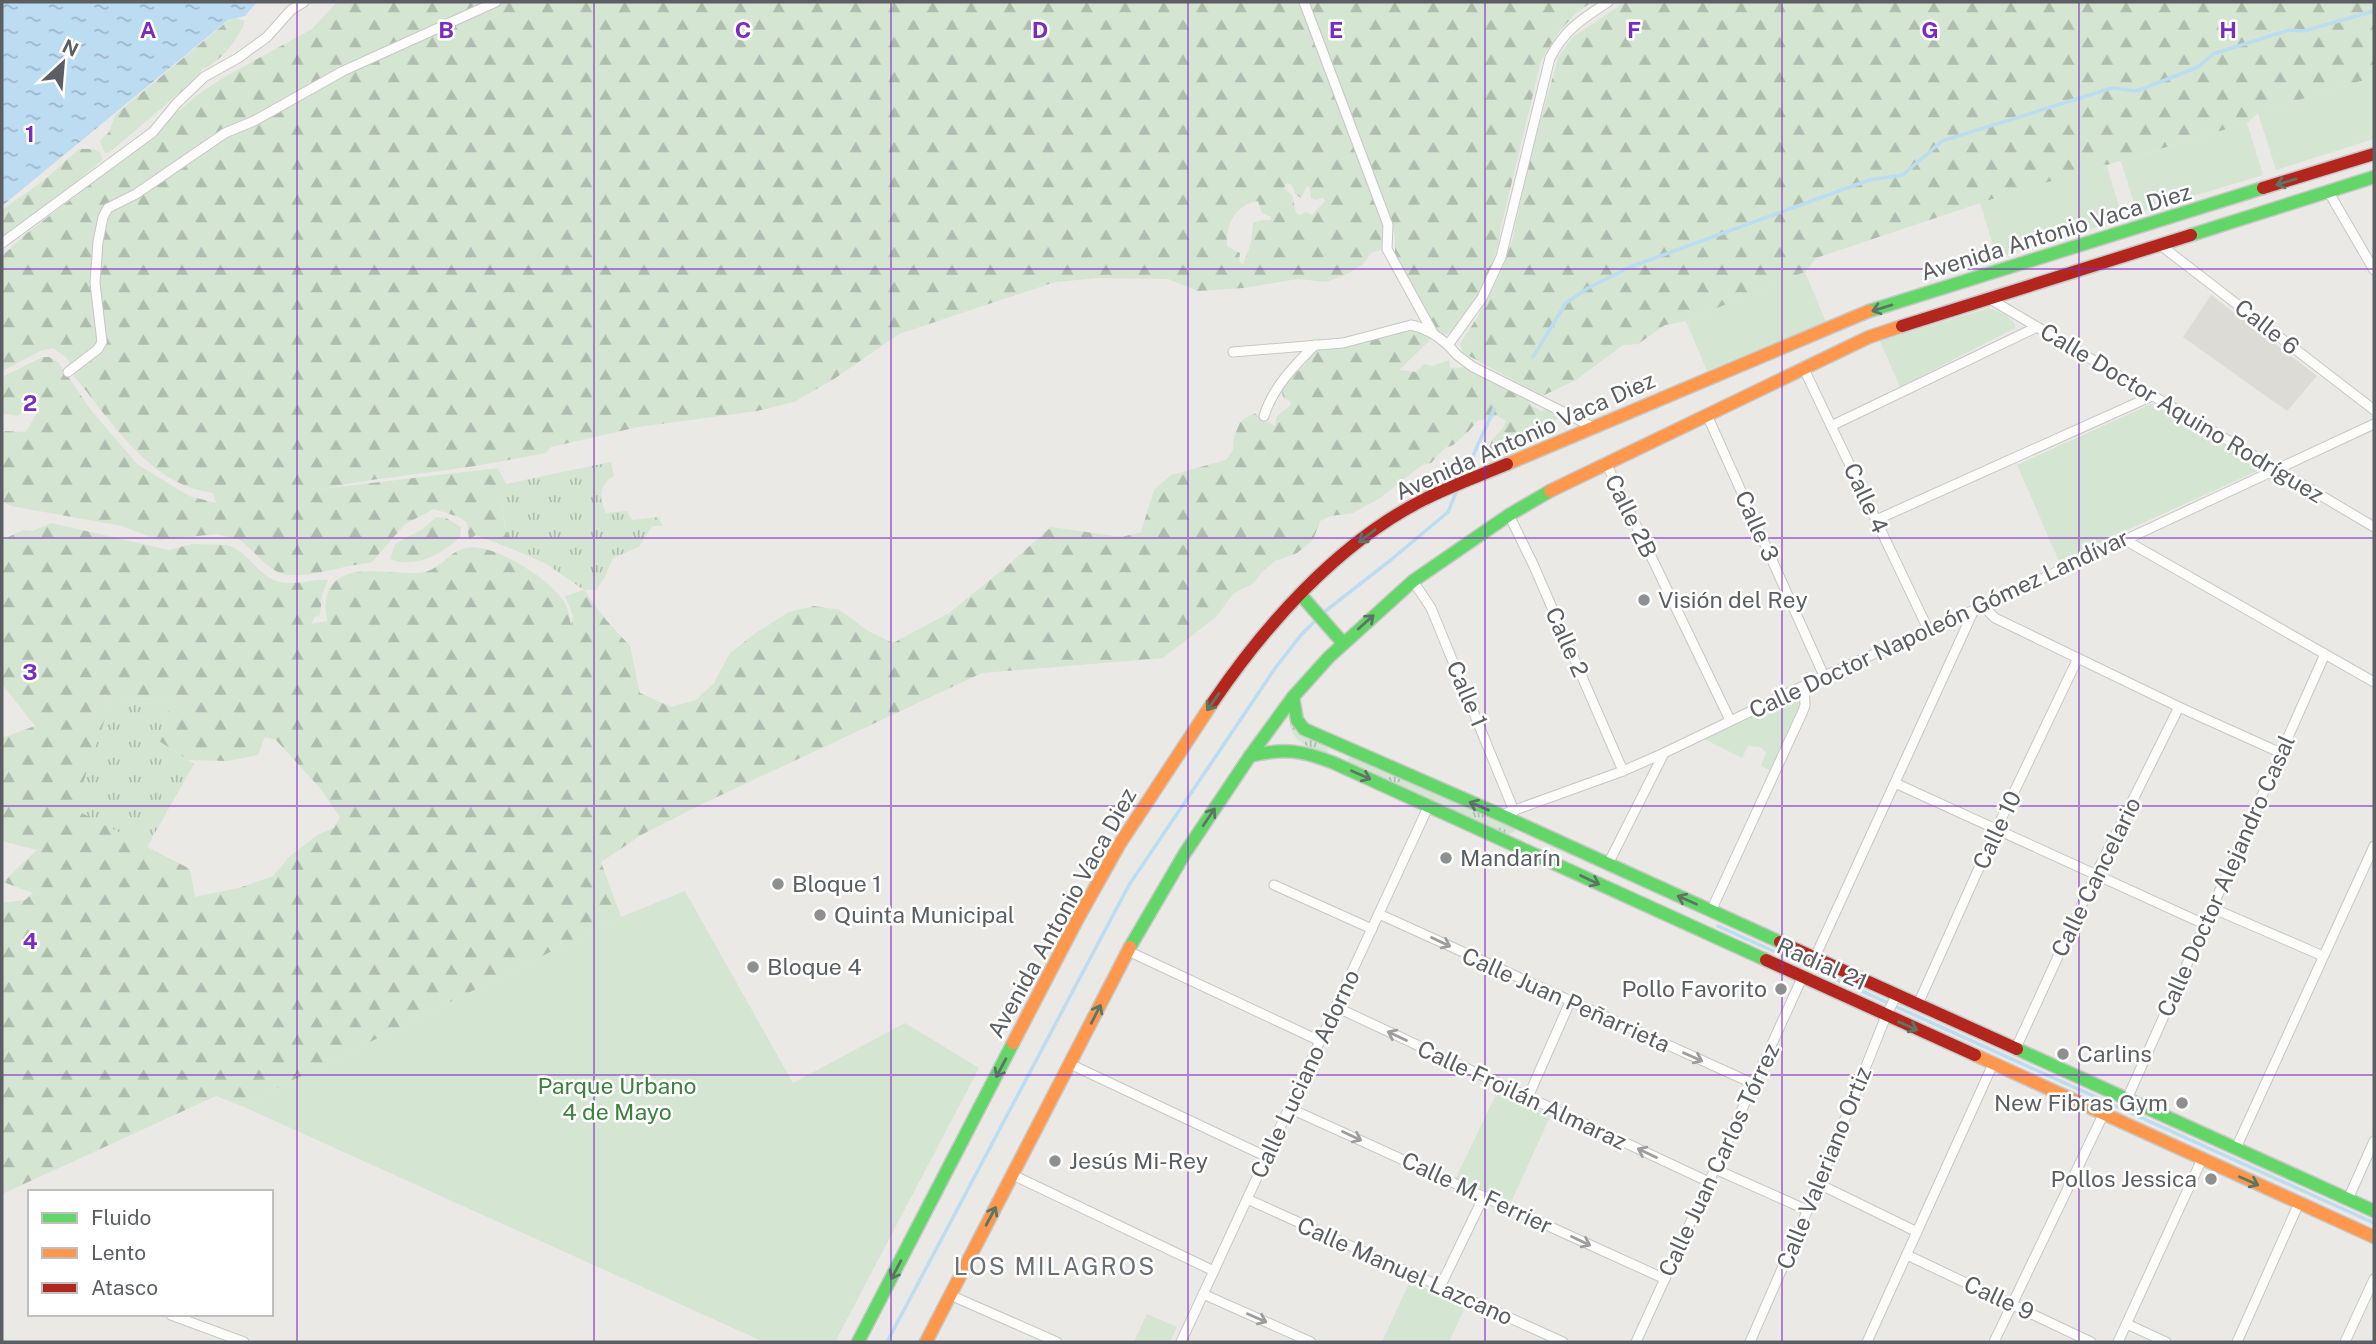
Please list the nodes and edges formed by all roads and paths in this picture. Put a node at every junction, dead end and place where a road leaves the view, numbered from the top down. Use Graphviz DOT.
graph roads {
  1 [pos="304,2"];
  2 [pos="496,2"];
  3 [pos="1304,2"];
  4 [pos="1608,2"];
  5 [pos="2374,156"];
  6 [pos="2374,177"];
  7 [pos="2328,191"];
  8 [pos="2,243"];
  9 [pos="2159,244"];
  10 [pos="2374,270"];
  11 [pos="1990,299"];
  12 [pos="2037,327"];
  13 [pos="1433,333"];
  14 [pos="1315,345"];
  15 [pos="1448,345"];
  16 [pos="1233,352"];
  17 [pos="1803,367"];
  18 [pos="68,372"];
  19 [pos="2152,396"];
  20 [pos="2374,410"];
  21 [pos="1707,415"];
  22 [pos="1264,416"];
  23 [pos="2374,424"];
  24 [pos="1832,426"];
  25 [pos="1593,427"];
  26 [pos="1606,463"];
  27 [pos="2275,469"];
  28 [pos="1509,515"];
  29 [pos="1876,520"];
  30 [pos="2374,527"];
  31 [pos="2125,540"];
  32 [pos="1413,581"];
  33 [pos="1303,598"];
  34 [pos="1978,608"];
  35 [pos="1928,629"];
  36 [pos="1343,643"];
  37 [pos="2325,654"];
  38 [pos="2078,658"];
  39 [pos="1824,676"];
  40 [pos="2374,682"];
  41 [pos="1804,686"];
  42 [pos="1293,697"];
  43 [pos="2179,707"];
  44 [pos="1730,720"];
  45 [pos="1342,747"];
  46 [pos="1664,753"];
  47 [pos="2281,753"];
  48 [pos="1250,756"];
  49 [pos="1334,763"];
  50 [pos="1623,771"];
  51 [pos="1895,783"];
  52 [pos="1429,805"];
  53 [pos="1514,811"];
  54 [pos="1501,815"];
  55 [pos="1996,830"];
  56 [pos="2374,846"];
  57 [pos="1608,864"];
  58 [pos="2095,876"];
  59 [pos="1274,885"];
  60 [pos="2212,908"];
  61 [pos="1711,911"];
  62 [pos="1379,914"];
  63 [pos="2204,925"];
  64 [pos="1372,929"];
  65 [pos="1760,946"];
  66 [pos="1128,951"];
  67 [pos="2323,956"];
  68 [pos="1815,957"];
  69 [pos="1802,978"];
  70 [pos="1896,997"];
  71 [pos="1570,1002"];
  72 [pos="1918,1004"];
  73 [pos="1336,1007"];
  74 [pos="1888,1013"];
  75 [pos="1320,1041"];
  76 [pos="2016,1048"];
  77 [pos="1070,1064"];
  78 [pos="1993,1064"];
  79 [pos="1754,1084"];
  80 [pos="1528,1097"];
  81 [pos="2127,1099"];
  82 [pos="1290,1108"];
  83 [pos="2103,1115"];
  84 [pos="2162,1128"];
  85 [pos="2374,1141"];
  86 [pos="2236,1148"];
  87 [pos="1267,1157"];
  88 [pos="2202,1159"];
  89 [pos="1715,1169"];
  90 [pos="1013,1175"];
  91 [pos="1709,1182"];
  92 [pos="1819,1184"];
  93 [pos="1484,1196"];
  94 [pos="1247,1199"];
  95 [pos="2348,1199"];
  96 [pos="2299,1203"];
  97 [pos="1807,1210"];
  98 [pos="2371,1223"];
  99 [pos="1917,1232"];
  100 [pos="1907,1255"];
  101 [pos="1214,1271"];
  102 [pos="1665,1279"];
  103 [pos="2374,1279"];
  104 [pos="1440,1287"];
  105 [pos="950,1294"];
  106 [pos="1203,1294"];
  107 [pos="2012,1305"];
  108 [pos="174,1316"];
  109 [pos="2127,1324"];
  110 [pos="244,1342"];
  111 [pos="858,1342"];
  112 [pos="926,1342"];
  113 [pos="1057,1342"];
  114 [pos="1181,1342"];
  115 [pos="1311,1342"];
  116 [pos="1563,1342"];
  117 [pos="1636,1342"];
  118 [pos="1750,1342"];
  119 [pos="1867,1342"];
  120 [pos="1994,1342"];
  121 [pos="2091,1342"];
  122 [pos="2118,1342"];
  123 [pos="2165,1342"];
  124 [pos="2237,1342"];
  125 [pos="2345,1342"];
  1 -- 8 [label="street"];
  2 -- 18 [label="street"];
  3 -- 13 [label="street"];
  4 -- 15 [label="street"];
  5 -- 7 [label="main road"];
  5 -- 25 [label="main road, Avenida Antonio Vaca Diez, one-way"];
  6 -- 7 [label="main road, Avenida Antonio Vaca Diez"];
  7 -- 9 [label="main road, Avenida Antonio Vaca Diez"];
  7 -- 10 [label="street"];
  9 -- 11 [label="main road, Avenida Antonio Vaca Diez"];
  9 -- 20 [label="street, Calle 6"];
  11 -- 12 [label="street, Calle Doctor Aquino Rodríguez"];
  11 -- 17 [label="main road, Avenida Antonio Vaca Diez"];
  12 -- 19 [label="street, Calle Doctor Aquino Rodríguez"];
  12 -- 24 [label="street"];
  13 -- 14 [label="street"];
  13 -- 15 [label="street"];
  14 -- 16 [label="street"];
  14 -- 22 [label="street"];
  15 -- 25 [label="street"];
  17 -- 21 [label="main road, Avenida Antonio Vaca Diez"];
  17 -- 24 [label="street, Calle 4"];
  19 -- 27 [label="street, Calle Doctor Aquino Rodríguez"];
  19 -- 29 [label="street"];
  21 -- 26 [label="main road, Avenida Antonio Vaca Diez"];
  21 -- 39 [label="street, Calle 3"];
  23 -- 27 [label="street, Calle Doctor Napoleón Gómez Landívar"];
  24 -- 29 [label="street, Calle 4"];
  25 -- 33 [label="main road, Avenida Antonio Vaca Diez, one-way"];
  26 -- 28 [label="main road, Avenida Antonio Vaca Diez"];
  26 -- 44 [label="street, Calle 2B"];
  27 -- 30 [label="street, Calle Doctor Aquino Rodríguez"];
  27 -- 31 [label="street, Calle Doctor Napoleón Gómez Landívar"];
  28 -- 32 [label="main road, Avenida Antonio Vaca Diez"];
  28 -- 50 [label="street, Calle 2"];
  29 -- 35 [label="street, Calle 4"];
  31 -- 34 [label="street, Calle Doctor Napoleón Gómez Landívar"];
  31 -- 37 [label="street"];
  36 -- 32 [label="main road, Avenida Antonio Vaca Diez, one-way"];
  32 -- 53 [label="street, Calle 1"];
  33 -- 36 [label="main road"];
  33 -- 111 [label="main road, Avenida Antonio Vaca Diez, one-way"];
  34 -- 35 [label="street, Calle Doctor Napoleón Gómez Landívar"];
  34 -- 38 [label="street"];
  34 -- 51 [label="street"];
  35 -- 39 [label="street, Calle Doctor Napoleón Gómez Landívar"];
  36 -- 42 [label="main road, Avenida Antonio Vaca Diez"];
  37 -- 40 [label="street"];
  37 -- 47 [label="street, Calle Doctor Alejandro Casal"];
  38 -- 43 [label="street"];
  38 -- 55 [label="street, Calle 10"];
  39 -- 41 [label="street, Calle Doctor Napoleón Gómez Landívar"];
  41 -- 44 [label="street, Calle Doctor Napoleón Gómez Landívar"];
  41 -- 61 [label="street"];
  42 -- 45 [label="main road, Radial 21"];
  42 -- 48 [label="main road, Avenida Antonio Vaca Diez"];
  43 -- 47 [label="street"];
  43 -- 58 [label="street, Calle Cancelario"];
  44 -- 46 [label="street, Calle Doctor Napoleón Gómez Landívar"];
  45 -- 49 [label="main road"];
  54 -- 45 [label="main road, Radial 21, one-way"];
  46 -- 50 [label="street, Calle Doctor Napoleón Gómez Landívar"];
  46 -- 57 [label="street"];
  47 -- 60 [label="street, Calle Doctor Alejandro Casal"];
  48 -- 49 [label="main road, Radial 21"];
  66 -- 48 [label="main road, Avenida Antonio Vaca Diez, one-way"];
  49 -- 52 [label="main road, Radial 21, one-way"];
  50 -- 53 [label="street, Calle Doctor Napoleón Gómez Landívar"];
  51 -- 55 [label="street"];
  51 -- 68 [label="street"];
  52 -- 62 [label="street, Calle Luciano Adorno"];
  52 -- 65 [label="main road, Radial 21, one-way"];
  53 -- 54 [label="street, Calle Doctor Napoleón Gómez Landívar"];
  54 -- 57 [label="main road, Radial 21"];
  55 -- 58 [label="street"];
  55 -- 72 [label="street, Calle 10"];
  56 -- 67 [label="street"];
  61 -- 57 [label="main road, Radial 21, one-way"];
  58 -- 63 [label="street"];
  58 -- 76 [label="street, Calle Cancelario"];
  59 -- 64 [label="street"];
  60 -- 63 [label="street, Calle Doctor Alejandro Casal"];
  60 -- 67 [label="street"];
  61 -- 65 [label="main road, Radial 21"];
  62 -- 64 [label="street, Calle Luciano Adorno"];
  62 -- 71 [label="street, Calle Juan Peñarrieta, one-way"];
  63 -- 81 [label="street, Calle Doctor Alejandro Casal"];
  64 -- 73 [label="street, Calle Luciano Adorno"];
  65 -- 68 [label="main road, Radial 21"];
  65 -- 69 [label="main road, Radial 21"];
  66 -- 75 [label="street"];
  77 -- 66 [label="main road, Avenida Antonio Vaca Diez, one-way"];
  67 -- 86 [label="street"];
  68 -- 70 [label="main road, Radial 21"];
  69 -- 74 [label="main road, Radial 21"];
  69 -- 79 [label="street, Calle Juan Carlos Tórrez"];
  70 -- 72 [label="main road, Radial 21"];
  70 -- 74 [label="street, Calle Valeriano Ortiz"];
  71 -- 79 [label="street, Calle Juan Peñarrieta, one-way"];
  71 -- 80 [label="street"];
  72 -- 76 [label="main road, Radial 21"];
  73 -- 75 [label="street, Calle Luciano Adorno"];
  80 -- 73 [label="street, Calle Froilán Almaraz, one-way"];
  74 -- 78 [label="main road, Radial 21, one-way"];
  74 -- 92 [label="street, Calle Valeriano Ortiz"];
  75 -- 82 [label="street, Calle Luciano Adorno"];
  76 -- 81 [label="main road, Radial 21"];
  77 -- 87 [label="street"];
  77 -- 90 [label="main road, Avenida Antonio Vaca Diez"];
  78 -- 83 [label="main road, Radial 21"];
  78 -- 99 [label="street"];
  79 -- 89 [label="street, Calle Juan Carlos Tórrez"];
  91 -- 80 [label="street, Calle Froilán Almaraz, one-way"];
  81 -- 84 [label="main road, Radial 21"];
  82 -- 87 [label="street, Calle Luciano Adorno"];
  82 -- 93 [label="street, Calle M. Ferrier, one-way"];
  83 -- 84 [label="main road, Radial 21"];
  83 -- 107 [label="street"];
  84 -- 86 [label="main road, Radial 21"];
  84 -- 88 [label="main road, Radial 21"];
  85 -- 95 [label="street"];
  86 -- 95 [label="main road, Radial 21"];
  87 -- 94 [label="street, Calle Luciano Adorno"];
  88 -- 96 [label="main road, Radial 21, one-way"];
  88 -- 109 [label="street"];
  89 -- 91 [label="street, Calle Juan Carlos Tórrez"];
  89 -- 97 [label="street"];
  90 -- 101 [label="street"];
  105 -- 90 [label="main road, Avenida Antonio Vaca Diez, one-way"];
  91 -- 102 [label="street, Calle Juan Carlos Tórrez"];
  92 -- 97 [label="street, Calle Valeriano Ortiz"];
  92 -- 99 [label="street"];
  93 -- 102 [label="street, Calle M. Ferrier, one-way"];
  93 -- 104 [label="street"];
  94 -- 101 [label="street, Calle Luciano Adorno"];
  94 -- 104 [label="street, Calle Manuel Lazcano"];
  95 -- 98 [label="main road, Radial 21"];
  96 -- 98 [label="main road, Radial 21"];
  96 -- 124 [label="street"];
  97 -- 118 [label="street, Calle Valeriano Ortiz"];
  99 -- 100 [label="street"];
  100 -- 107 [label="street, Calle 9"];
  100 -- 119 [label="street"];
  101 -- 106 [label="street, Calle Luciano Adorno"];
  102 -- 117 [label="street, Calle Juan Carlos Tórrez"];
  103 -- 125 [label="street"];
  104 -- 116 [label="street, Calle Manuel Lazcano"];
  105 -- 112 [label="main road, Avenida Antonio Vaca Diez"];
  105 -- 113 [label="street"];
  106 -- 114 [label="street, Calle Luciano Adorno"];
  106 -- 115 [label="street, one-way"];
  107 -- 120 [label="street"];
  107 -- 121 [label="street, Calle 9"];
  108 -- 110 [label="street"];
  109 -- 122 [label="street"];
  109 -- 123 [label="street"];
}
